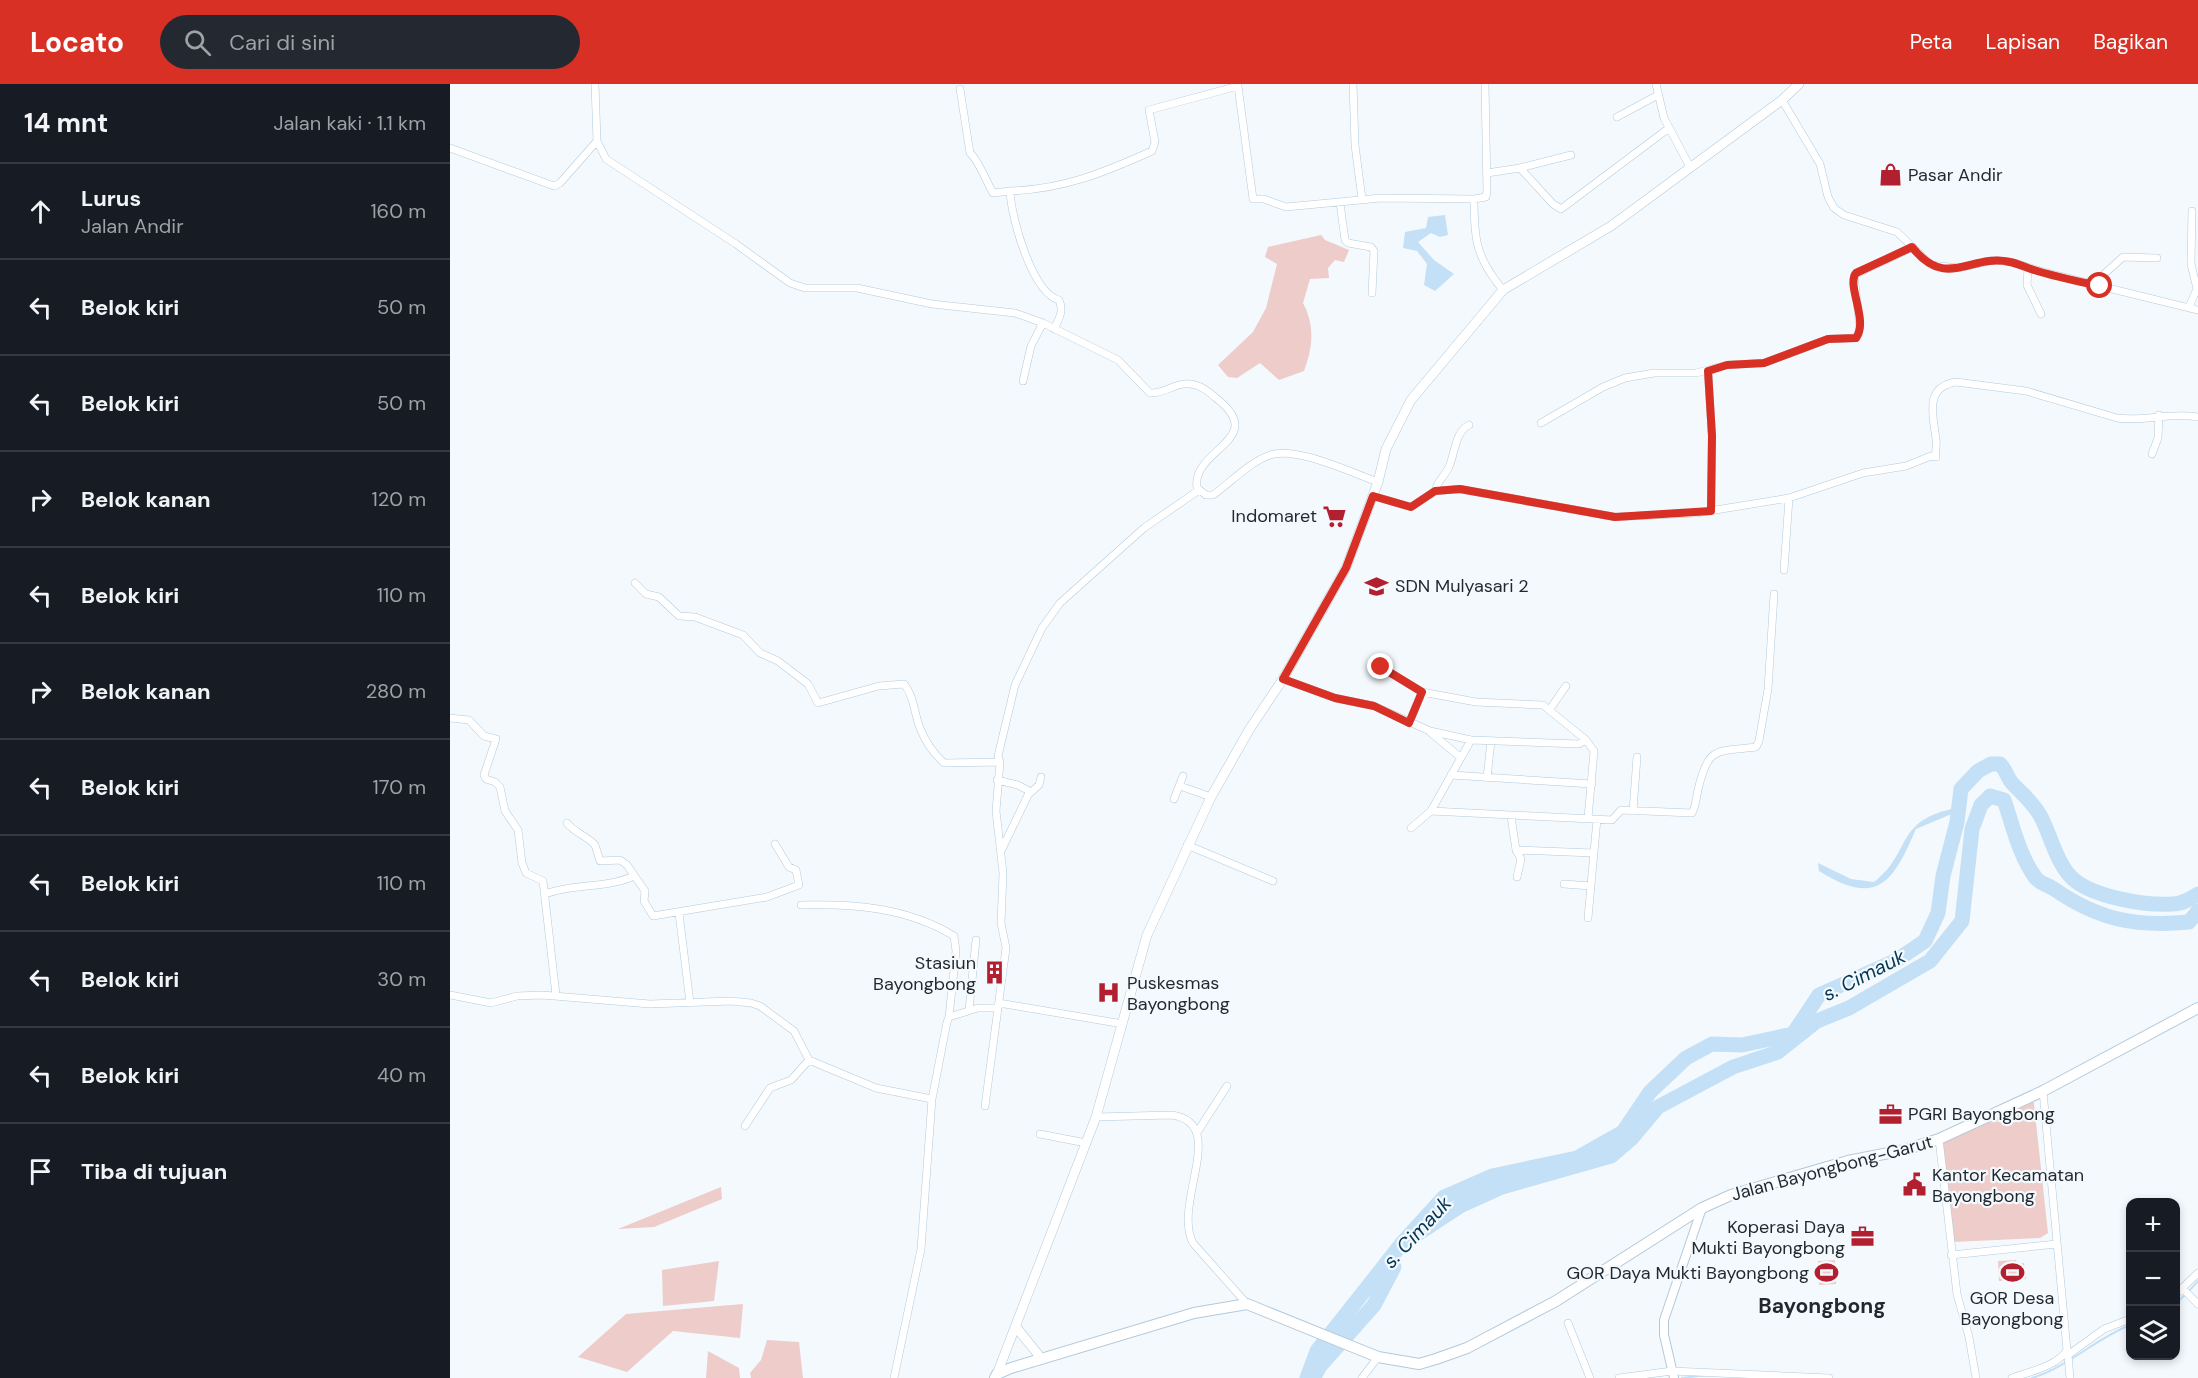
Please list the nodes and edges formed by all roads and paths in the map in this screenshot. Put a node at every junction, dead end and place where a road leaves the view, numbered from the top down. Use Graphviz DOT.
graph roads {
  1 [pos="595,84"];
  2 [pos="1353,84"];
  3 [pos="1485,84"];
  4 [pos="1656,84"];
  5 [pos="1799,84"];
  6 [pos="1240,85"];
  7 [pos="960,88"];
  8 [pos="1658,95"];
  9 [pos="1782,100"];
  10 [pos="1617,117"];
  11 [pos="1669,128"];
  12 [pos="597,141"];
  13 [pos="450,148"];
  14 [pos="1571,154"];
  15 [pos="1690,167"];
  16 [pos="1520,168"];
  17 [pos="1487,173"];
  18 [pos="1010,191"];
  19 [pos="1362,199"];
  20 [pos="1473,199"];
  21 [pos="1340,204"];
  22 [pos="2192,211"];
  23 [pos="1912,247"];
  24 [pos="2157,258"];
  25 [pos="2028,268"];
  26 [pos="2098,286"];
  27 [pos="1503,290"];
  28 [pos="1372,293"];
  29 [pos="2189,307"];
  30 [pos="2198,310"];
  31 [pos="2041,314"];
  32 [pos="1043,323"];
  33 [pos="1054,328"];
  34 [pos="1708,371"];
  35 [pos="1023,381"];
  36 [pos="2159,415"];
  37 [pos="2198,417"];
  38 [pos="1541,423"];
  39 [pos="1469,425"];
  40 [pos="2152,454"];
  41 [pos="1378,482"];
  42 [pos="1199,490"];
  43 [pos="1435,491"];
  44 [pos="1373,496"];
  45 [pos="1789,498"];
  46 [pos="1711,511"];
  47 [pos="1784,570"];
  48 [pos="635,583"];
  49 [pos="1774,594"];
  50 [pos="1381,667"];
  51 [pos="1283,679"];
  52 [pos="1566,686"];
  53 [pos="1422,692"];
  54 [pos="1550,709"];
  55 [pos="450,718"];
  56 [pos="1409,723"];
  57 [pos="1430,731"];
  58 [pos="1471,740"];
  59 [pos="1586,740"];
  60 [pos="1491,741"];
  61 [pos="1637,757"];
  62 [pos="1460,758"];
  63 [pos="1000,762"];
  64 [pos="1451,775"];
  65 [pos="1183,776"];
  66 [pos="1041,777"];
  67 [pos="1487,778"];
  68 [pos="997,780"];
  69 [pos="1592,784"];
  70 [pos="1180,786"];
  71 [pos="1030,792"];
  72 [pos="1211,797"];
  73 [pos="1174,799"];
  74 [pos="1431,811"];
  75 [pos="1633,811"];
  76 [pos="1511,816"];
  77 [pos="1588,818"];
  78 [pos="1597,819"];
  79 [pos="567,823"];
  80 [pos="1411,828"];
  81 [pos="776,844"];
  82 [pos="1187,844"];
  83 [pos="1516,850"];
  84 [pos="1001,851"];
  85 [pos="1593,853"];
  86 [pos="634,876"];
  87 [pos="1517,877"];
  88 [pos="1273,881"];
  89 [pos="1564,884"];
  90 [pos="1591,886"];
  91 [pos="545,894"];
  92 [pos="801,905"];
  93 [pos="679,913"];
  94 [pos="1588,918"];
  95 [pos="976,940"];
  96 [pos="450,994"];
  97 [pos="556,995"];
  98 [pos="690,1003"];
  99 [pos="999,1005"];
  100 [pos="2198,1008"];
  101 [pos="969,1010"];
  102 [pos="949,1017"];
  103 [pos="1123,1024"];
  104 [pos="809,1060"];
  105 [pos="1227,1086"];
  106 [pos="2043,1091"];
  107 [pos="932,1099"];
  108 [pos="985,1106"];
  109 [pos="1096,1117"];
  110 [pos="745,1126"];
  111 [pos="1198,1131"];
  112 [pos="1040,1134"];
  113 [pos="1939,1139"];
  114 [pos="1086,1143"];
  115 [pos="1702,1208"];
  116 [pos="2057,1244"];
  117 [pos="1951,1255"];
  118 [pos="2198,1273"];
  119 [pos="2181,1292"];
  120 [pos="1247,1304"];
  121 [pos="2198,1304"];
  122 [pos="2126,1321"];
  123 [pos="1568,1323"];
  124 [pos="1016,1327"];
  125 [pos="1377,1357"];
  126 [pos="1041,1358"];
  127 [pos="2068,1358"];
  128 [pos="1673,1375"];
  129 [pos="996,1376"];
  130 [pos="894,1378"];
  131 [pos="1362,1378"];
  132 [pos="1590,1378"];
  133 [pos="1619,1378"];
  134 [pos="1829,1378"];
  135 [pos="1976,1378"];
  136 [pos="2012,1378"];
  137 [pos="2070,1378"];
  1 -- 12 [label="street"];
  2 -- 19 [label="street"];
  3 -- 17 [label="street"];
  4 -- 8 [label="street"];
  5 -- 9 [label="main road"];
  6 -- 18 [label="street"];
  6 -- 21 [label="street"];
  7 -- 18 [label="street"];
  8 -- 10 [label="street"];
  8 -- 11 [label="street"];
  9 -- 15 [label="main road"];
  9 -- 23 [label="street"];
  11 -- 15 [label="street"];
  11 -- 16 [label="street"];
  12 -- 13 [label="street"];
  12 -- 32 [label="street"];
  14 -- 16 [label="street"];
  15 -- 27 [label="main road"];
  16 -- 17 [label="street"];
  17 -- 20 [label="street"];
  18 -- 33 [label="street"];
  19 -- 20 [label="street"];
  19 -- 21 [label="street"];
  20 -- 27 [label="street"];
  21 -- 28 [label="street"];
  22 -- 29 [label="street"];
  23 -- 25 [label="street"];
  23 -- 34 [label="street"];
  24 -- 26 [label="street"];
  25 -- 26 [label="street"];
  25 -- 31 [label="street"];
  26 -- 29 [label="street"];
  27 -- 41 [label="main road"];
  29 -- 30 [label="street"];
  32 -- 33 [label="street"];
  32 -- 35 [label="street"];
  33 -- 42 [label="street"];
  34 -- 38 [label="street"];
  34 -- 46 [label="street"];
  36 -- 37 [label="street"];
  36 -- 40 [label="street"];
  36 -- 45 [label="street"];
  39 -- 43 [label="street"];
  41 -- 42 [label="street"];
  41 -- 44 [label="main road"];
  42 -- 63 [label="street"];
  43 -- 44 [label="street"];
  43 -- 46 [label="street"];
  44 -- 51 [label="main road"];
  45 -- 46 [label="street"];
  45 -- 47 [label="street"];
  48 -- 63 [label="street"];
  49 -- 75 [label="street"];
  50 -- 53 [label="street"];
  51 -- 56 [label="street"];
  51 -- 72 [label="main road"];
  52 -- 54 [label="street"];
  53 -- 54 [label="street"];
  53 -- 56 [label="street"];
  54 -- 59 [label="street"];
  55 -- 91 [label="street"];
  56 -- 57 [label="street"];
  57 -- 58 [label="street"];
  57 -- 62 [label="street"];
  58 -- 60 [label="street"];
  58 -- 62 [label="street"];
  59 -- 60 [label="street"];
  59 -- 69 [label="street"];
  60 -- 67 [label="street"];
  61 -- 75 [label="street"];
  62 -- 64 [label="street"];
  63 -- 68 [label="street"];
  64 -- 67 [label="street"];
  64 -- 74 [label="street"];
  65 -- 70 [label="street"];
  66 -- 71 [label="street"];
  67 -- 69 [label="street"];
  68 -- 71 [label="street"];
  68 -- 84 [label="street"];
  69 -- 77 [label="street"];
  70 -- 72 [label="street"];
  70 -- 73 [label="street"];
  71 -- 84 [label="street"];
  72 -- 82 [label="main road"];
  74 -- 76 [label="street"];
  74 -- 80 [label="street"];
  75 -- 78 [label="street"];
  76 -- 77 [label="street"];
  76 -- 83 [label="street"];
  77 -- 78 [label="street"];
  78 -- 85 [label="street"];
  79 -- 86 [label="street"];
  81 -- 93 [label="street"];
  82 -- 88 [label="street"];
  82 -- 103 [label="main road"];
  83 -- 85 [label="street"];
  83 -- 87 [label="street"];
  84 -- 99 [label="street"];
  85 -- 90 [label="street"];
  86 -- 91 [label="street"];
  86 -- 93 [label="street"];
  89 -- 90 [label="street"];
  90 -- 94 [label="street"];
  91 -- 97 [label="street"];
  92 -- 102 [label="street"];
  93 -- 98 [label="street"];
  95 -- 101 [label="street"];
  96 -- 97 [label="street"];
  97 -- 98 [label="street"];
  98 -- 104 [label="street"];
  99 -- 101 [label="street"];
  99 -- 103 [label="street"];
  99 -- 108 [label="street"];
  100 -- 106 [label="main road, Jalan Bayongbong-Garut"];
  101 -- 102 [label="street"];
  102 -- 107 [label="street"];
  103 -- 109 [label="main road"];
  104 -- 107 [label="street"];
  104 -- 110 [label="street"];
  105 -- 111 [label="street"];
  106 -- 113 [label="main road, Jalan Bayongbong-Garut"];
  106 -- 116 [label="street"];
  107 -- 130 [label="street"];
  109 -- 111 [label="street"];
  109 -- 114 [label="main road"];
  111 -- 120 [label="street"];
  112 -- 114 [label="street"];
  113 -- 115 [label="main road, Jalan Bayongbong-Garut"];
  113 -- 117 [label="street"];
  114 -- 124 [label="main road"];
  115 -- 125 [label="main road, Jalan Bayongbong-Garut"];
  115 -- 128 [label="street"];
  116 -- 117 [label="street"];
  116 -- 127 [label="street"];
  117 -- 135 [label="street"];
  118 -- 119 [label="street"];
  119 -- 121 [label="street"];
  120 -- 125 [label="main road, Jalan Bayongbong-Garut"];
  120 -- 126 [label="main road"];
  122 -- 127 [label="street"];
  123 -- 132 [label="street"];
  124 -- 126 [label="main road"];
  124 -- 129 [label="main road"];
  125 -- 131 [label="street"];
  126 -- 129 [label="main road"];
  127 -- 136 [label="street"];
  127 -- 137 [label="street"];
  128 -- 133 [label="street"];
  128 -- 134 [label="street"];
}
